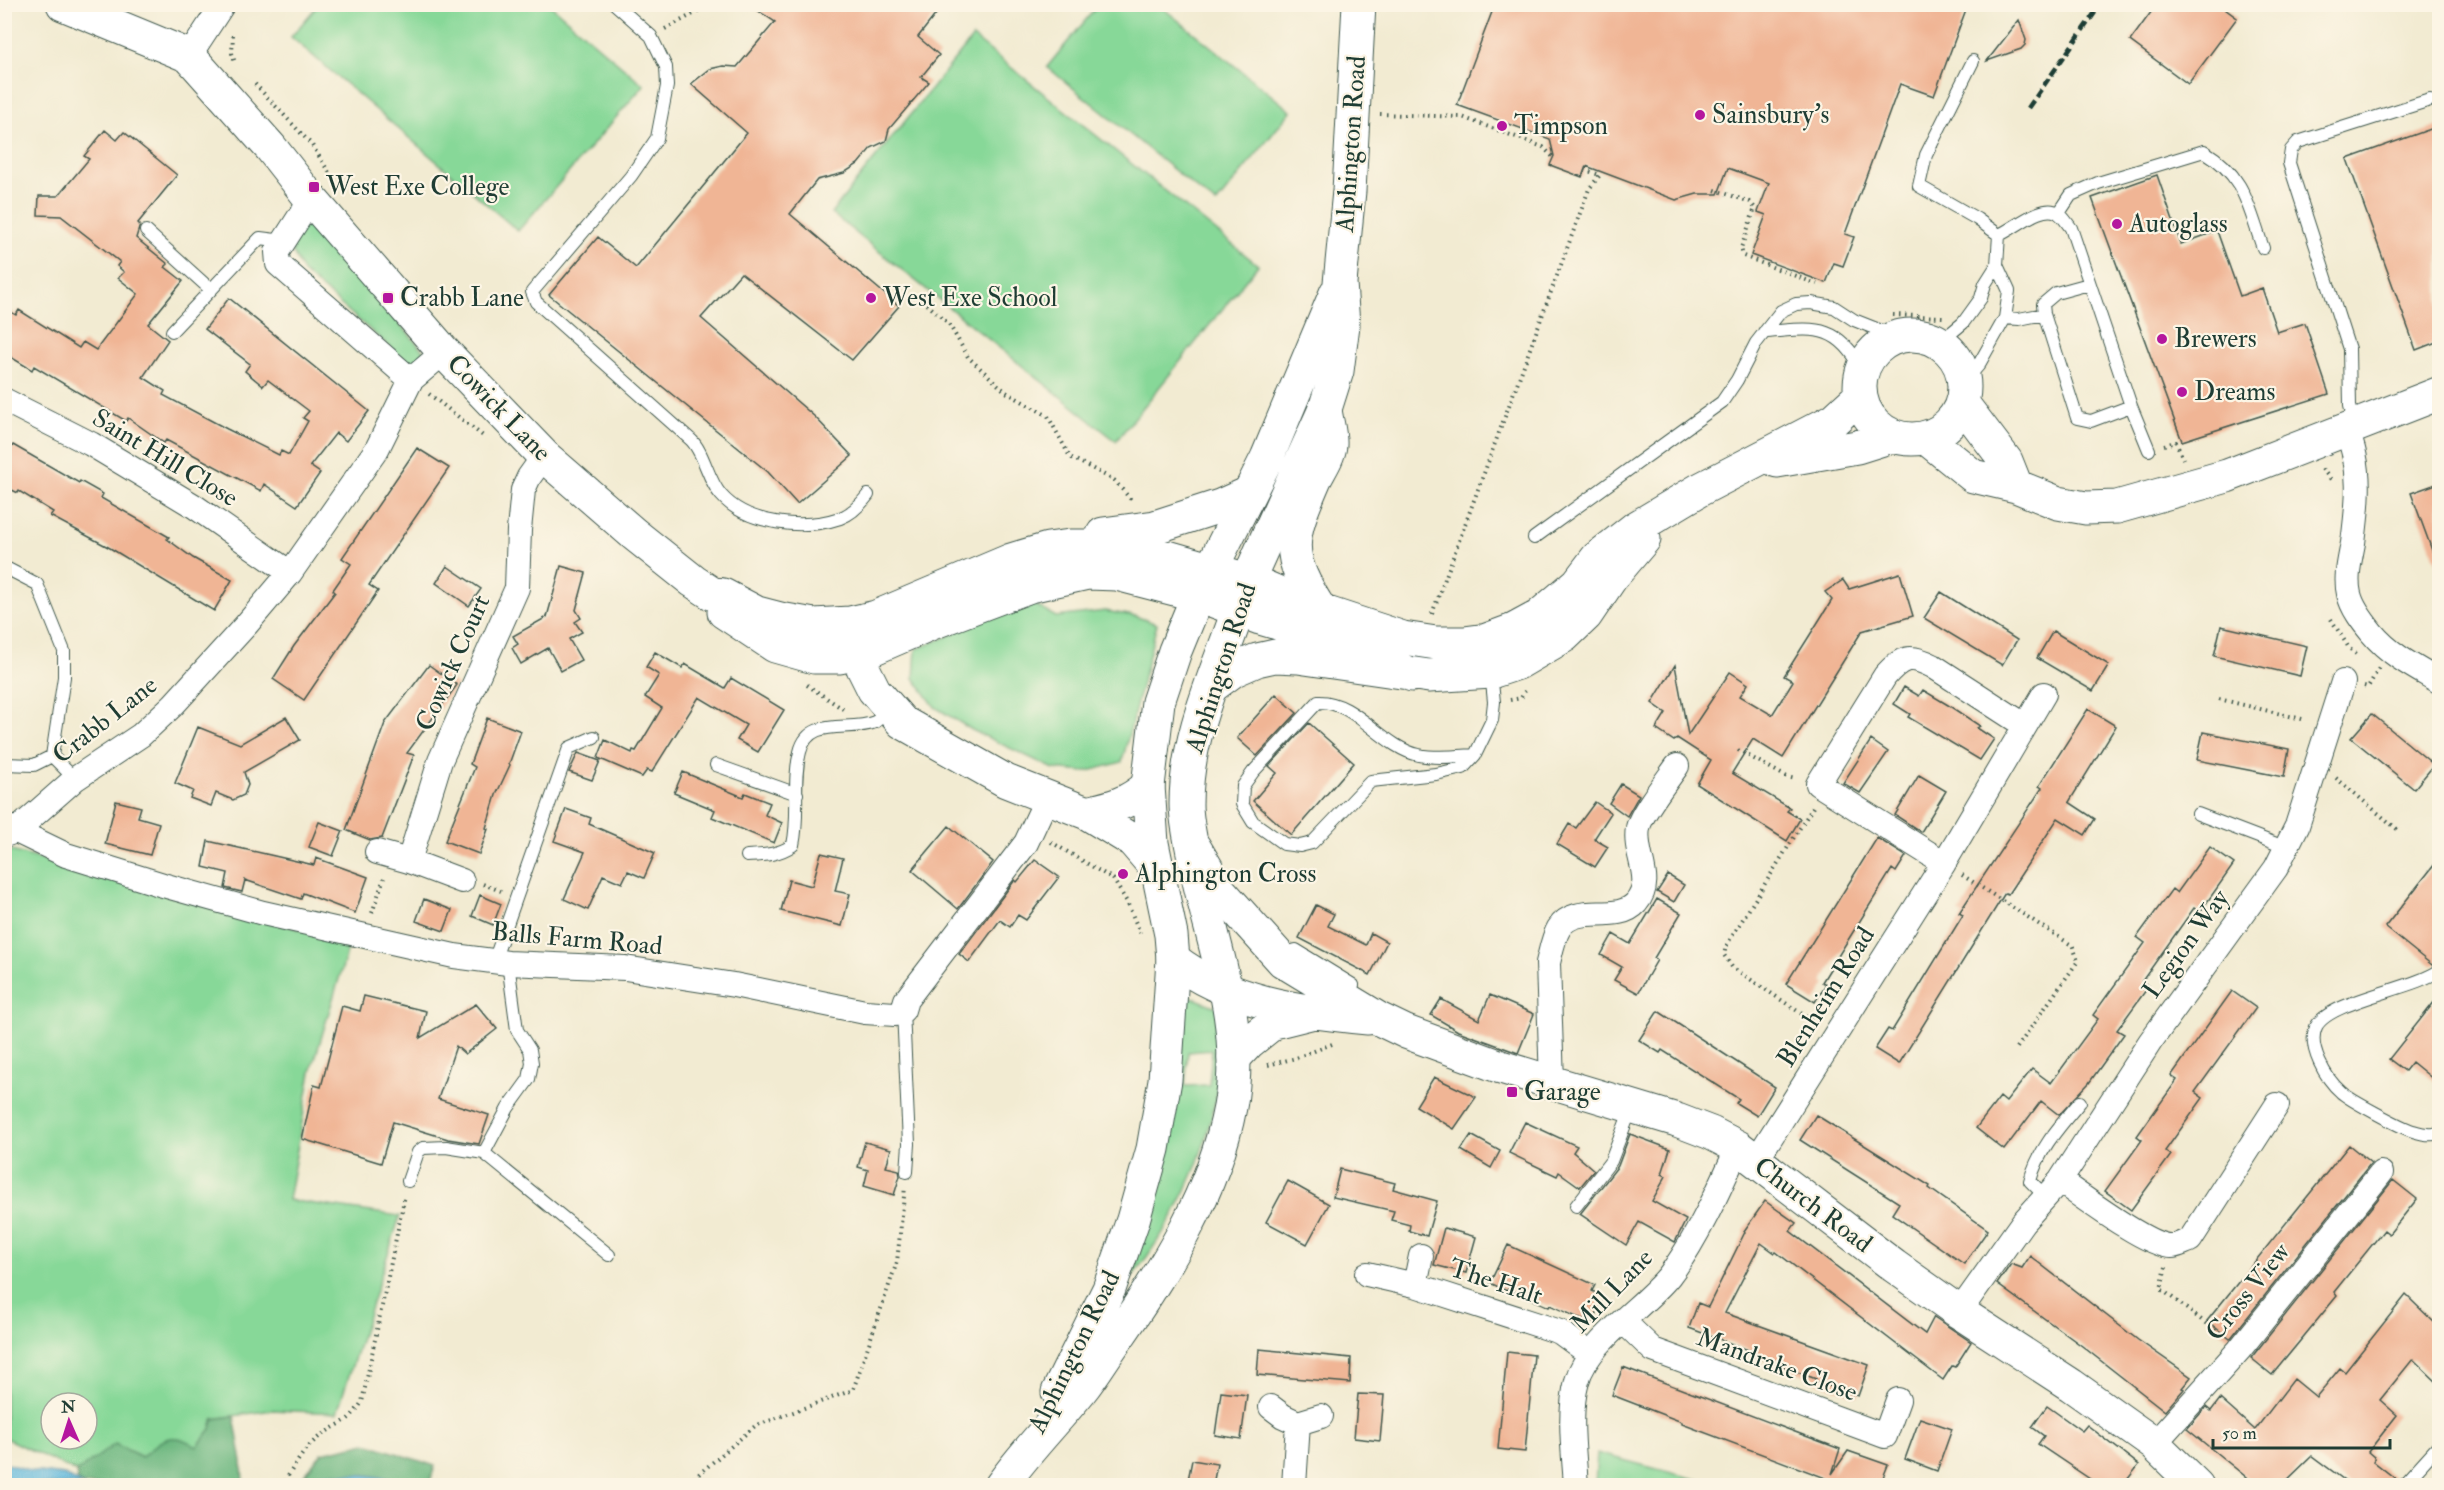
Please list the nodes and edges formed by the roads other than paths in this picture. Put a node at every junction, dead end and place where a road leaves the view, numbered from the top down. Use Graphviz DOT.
graph roads {
  1 [pos="63,4"];
  2 [pos="223,4"];
  3 [pos="615,4"];
  4 [pos="1359,4"];
  5 [pos="189,56"];
  6 [pos="1973,61"];
  7 [pos="2430,100"];
  8 [pos="311,199"];
  9 [pos="2059,213"];
  10 [pos="146,231"];
  11 [pos="1999,235"];
  12 [pos="284,241"];
  13 [pos="2263,248"];
  14 [pos="1997,265"];
  15 [pos="1341,283"];
  16 [pos="2089,284"];
  17 [pos="210,289"];
  18 [pos="2044,314"];
  19 [pos="2004,318"];
  20 [pos="1893,326"];
  21 [pos="1943,330"];
  22 [pos="172,332"];
  23 [pos="1764,332"];
  24 [pos="444,352"];
  25 [pos="411,380"];
  26 [pos="1861,383"];
  27 [pos="1963,392"];
  28 [pos="2439,393"];
  29 [pos="4,400"];
  30 [pos="2131,406"];
  31 [pos="1325,409"];
  32 [pos="2352,435"];
  33 [pos="1892,436"];
  34 [pos="1926,438"];
  35 [pos="2149,450"];
  36 [pos="544,456"];
  37 [pos="1749,466"];
  38 [pos="2016,486"];
  39 [pos="1250,493"];
  40 [pos="868,495"];
  41 [pos="1534,538"];
  42 [pos="1070,546"];
  43 [pos="4,567"];
  44 [pos="290,573"];
  45 [pos="1204,583"];
  46 [pos="1244,595"];
  47 [pos="1321,611"];
  48 [pos="854,638"];
  49 [pos="1490,666"];
  50 [pos="1412,675"];
  51 [pos="2343,682"];
  52 [pos="2439,682"];
  53 [pos="1211,687"];
  54 [pos="2044,694"];
  55 [pos="878,717"];
  56 [pos="2024,725"];
  57 [pos="594,737"];
  58 [pos="1475,755"];
  59 [pos="51,756"];
  60 [pos="4,764"];
  61 [pos="716,765"];
  62 [pos="1677,766"];
  63 [pos="75,779"];
  64 [pos="1148,786"];
  65 [pos="797,794"];
  66 [pos="1047,798"];
  67 [pos="1087,813"];
  68 [pos="2198,814"];
  69 [pos="8,830"];
  70 [pos="1191,843"];
  71 [pos="2287,848"];
  72 [pos="377,852"];
  73 [pos="747,856"];
  74 [pos="409,861"];
  75 [pos="1944,863"];
  76 [pos="1155,868"];
  77 [pos="462,881"];
  78 [pos="1173,959"];
  79 [pos="501,962"];
  80 [pos="2439,970"];
  81 [pos="1227,991"];
  82 [pos="903,1010"];
  83 [pos="1380,1010"];
  84 [pos="1312,1013"];
  85 [pos="1234,1058"];
  86 [pos="1552,1083"];
  87 [pos="2080,1102"];
  88 [pos="1632,1105"];
  89 [pos="2277,1105"];
  90 [pos="2439,1133"];
  91 [pos="484,1153"];
  92 [pos="1747,1155"];
  93 [pos="907,1172"];
  94 [pos="2381,1173"];
  95 [pos="408,1181"];
  96 [pos="2054,1189"];
  97 [pos="1576,1206"];
  98 [pos="609,1255"];
  99 [pos="1421,1256"];
  100 [pos="1367,1274"];
  101 [pos="1415,1285"];
  102 [pos="1959,1312"];
  103 [pos="1624,1322"];
  104 [pos="1590,1354"];
  105 [pos="1898,1400"];
  106 [pos="1272,1407"];
  107 [pos="1321,1416"];
  108 [pos="1298,1423"];
  109 [pos="2154,1444"];
  110 [pos="2439,1444"];
  111 [pos="1024,1454"];
  112 [pos="1001,1485"];
  113 [pos="1294,1485"];
  114 [pos="1576,1485"];
  115 [pos="2197,1485"];
  116 [pos="2402,1485"];
  1 -- 5 [label="main road, Cowick Lane"];
  2 -- 5 [label="street"];
  3 -- 40 [label="lane"];
  4 -- 15 [label="main road, Alphington Road"];
  5 -- 8 [label="main road, Cowick Lane"];
  6 -- 11 [label="lane"];
  7 -- 32 [label="lane"];
  8 -- 12 [label="street, Cowick Lane"];
  8 -- 24 [label="main road, Cowick Lane"];
  9 -- 11 [label="lane"];
  9 -- 13 [label="lane"];
  9 -- 16 [label="lane"];
  10 -- 17 [label="lane"];
  11 -- 14 [label="lane"];
  12 -- 17 [label="lane"];
  12 -- 25 [label="street, Cowick Lane"];
  14 -- 19 [label="lane"];
  14 -- 21 [label="lane"];
  15 -- 31 [label="main road, Alphington Road"];
  15 -- 39 [label="main road, Alphington Road"];
  16 -- 18 [label="lane"];
  16 -- 30 [label="lane"];
  17 -- 22 [label="lane"];
  18 -- 19 [label="lane"];
  18 -- 30 [label="lane"];
  19 -- 27 [label="lane"];
  20 -- 21 [label="main road"];
  20 -- 23 [label="lane"];
  20 -- 26 [label="main road"];
  21 -- 27 [label="main road"];
  23 -- 26 [label="lane"];
  23 -- 41 [label="lane"];
  24 -- 25 [label="street, Crabb Lane"];
  24 -- 36 [label="main road, Cowick Lane"];
  25 -- 44 [label="street, Crabb Lane"];
  26 -- 33 [label="main road"];
  26 -- 37 [label="main road"];
  27 -- 34 [label="main road"];
  27 -- 38 [label="main road"];
  28 -- 32 [label="main road"];
  29 -- 44 [label="street, Saint Hill Close"];
  30 -- 35 [label="lane"];
  31 -- 46 [label="main road, Alphington Road"];
  31 -- 47 [label="main road"];
  32 -- 38 [label="main road"];
  32 -- 52 [label="street"];
  33 -- 34 [label="main road"];
  33 -- 37 [label="main road"];
  34 -- 38 [label="main road"];
  36 -- 48 [label="main road, Cowick Lane"];
  36 -- 74 [label="street, Cowick Court"];
  37 -- 49 [label="main road"];
  39 -- 42 [label="main road"];
  39 -- 45 [label="main road, Alphington Road"];
  42 -- 45 [label="main road"];
  42 -- 48 [label="main road"];
  43 -- 59 [label="lane"];
  44 -- 63 [label="street, Crabb Lane"];
  45 -- 46 [label="main road"];
  45 -- 48 [label="main road"];
  45 -- 64 [label="main road, Alphington Road"];
  46 -- 47 [label="main road"];
  46 -- 50 [label="main road"];
  46 -- 53 [label="main road, Alphington Road"];
  47 -- 49 [label="main road"];
  48 -- 55 [label="main road"];
  49 -- 50 [label="main road"];
  49 -- 58 [label="lane"];
  50 -- 53 [label="main road"];
  51 -- 71 [label="street, Legion Way"];
  53 -- 70 [label="main road, Alphington Road"];
  54 -- 56 [label="street, Blenheim Road"];
  55 -- 65 [label="lane"];
  55 -- 66 [label="main road"];
  56 -- 75 [label="street, Blenheim Road"];
  56 -- 75 [label="street"];
  57 -- 79 [label="lane"];
  58 -- 58 [label="lane"];
  59 -- 60 [label="lane"];
  59 -- 63 [label="lane"];
  61 -- 65 [label="lane"];
  62 -- 86 [label="street"];
  63 -- 69 [label="street, Crabb Lane"];
  64 -- 67 [label="main road"];
  64 -- 76 [label="main road, Alphington Road"];
  65 -- 73 [label="lane"];
  66 -- 67 [label="main road"];
  66 -- 82 [label="street"];
  67 -- 76 [label="main road"];
  68 -- 71 [label="lane"];
  69 -- 79 [label="street, Balls Farm Road"];
  70 -- 81 [label="main road, Alphington Road"];
  70 -- 83 [label="main road, Church Road"];
  71 -- 96 [label="street, Legion Way"];
  72 -- 74 [label="street"];
  74 -- 77 [label="street"];
  75 -- 92 [label="street, Blenheim Road"];
  76 -- 78 [label="main road, Alphington Road"];
  78 -- 81 [label="main road, Church Road"];
  78 -- 111 [label="main road, Alphington Road"];
  79 -- 82 [label="street, Balls Farm Road"];
  79 -- 91 [label="lane"];
  80 -- 90 [label="lane"];
  81 -- 84 [label="main road, Church Road"];
  81 -- 85 [label="main road, Alphington Road"];
  82 -- 93 [label="lane"];
  83 -- 84 [label="main road, Church Road"];
  83 -- 86 [label="main road, Church Road"];
  84 -- 85 [label="main road"];
  85 -- 111 [label="main road, Alphington Road"];
  86 -- 88 [label="main road, Church Road"];
  87 -- 96 [label="lane"];
  88 -- 92 [label="main road, Church Road"];
  88 -- 97 [label="lane"];
  89 -- 96 [label="street"];
  91 -- 95 [label="lane"];
  91 -- 98 [label="lane"];
  92 -- 102 [label="main road, Church Road"];
  92 -- 103 [label="street, Mill Lane"];
  94 -- 109 [label="street, Cross View"];
  96 -- 102 [label="street, Legion Way"];
  99 -- 101 [label="street, The Halt"];
  100 -- 101 [label="street, The Halt"];
  101 -- 104 [label="street, The Halt"];
  102 -- 109 [label="main road, Church Road"];
  103 -- 104 [label="street, Mill Lane"];
  103 -- 105 [label="street, Mandrake Close"];
  104 -- 114 [label="street, Mill Lane"];
  106 -- 108 [label="street"];
  107 -- 108 [label="street"];
  108 -- 113 [label="street"];
  109 -- 115 [label="main road, Church Road"];
  110 -- 116 [label="lane"];
  111 -- 112 [label="main road"];
}
